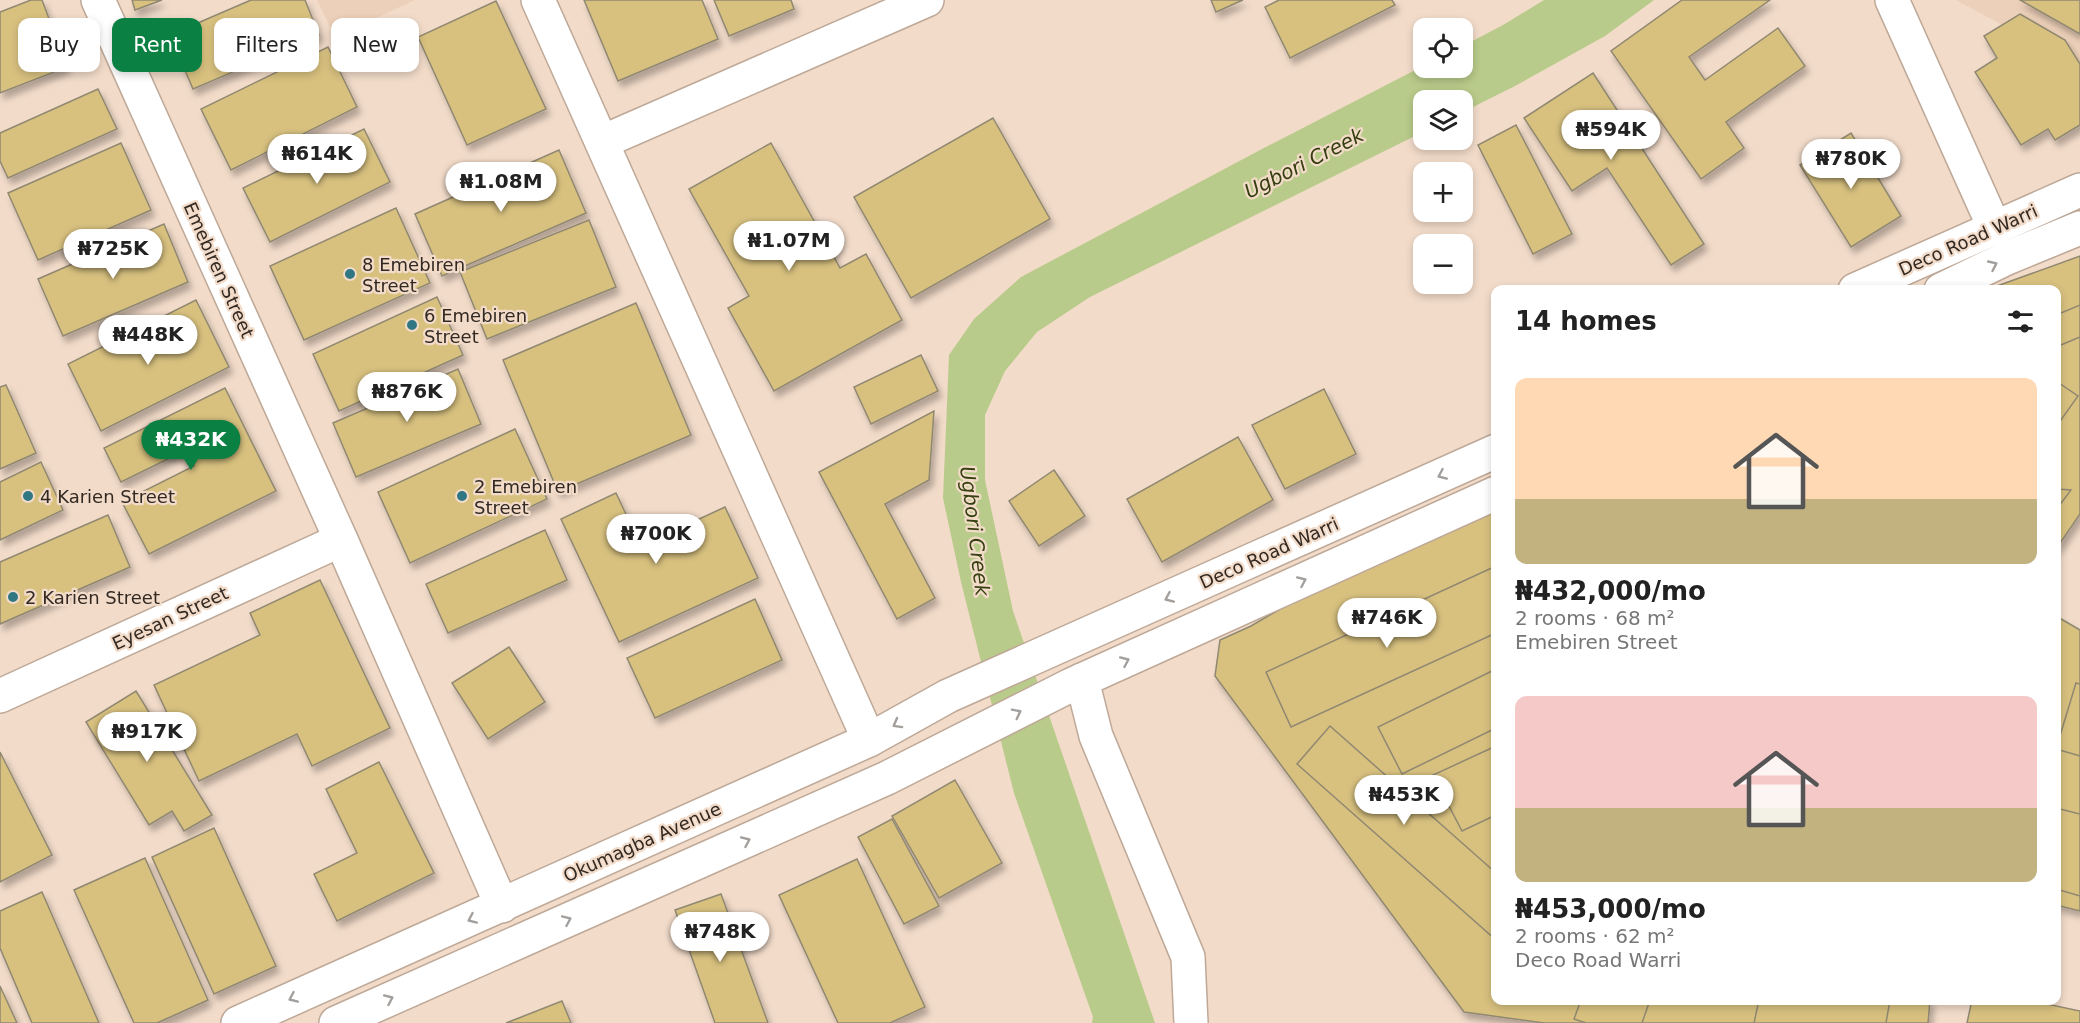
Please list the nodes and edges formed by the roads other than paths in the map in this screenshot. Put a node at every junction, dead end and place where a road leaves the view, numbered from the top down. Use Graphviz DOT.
graph roads {
  1 [pos="98,0"];
  2 [pos="538,0"];
  3 [pos="927,0"];
  4 [pos="1892,0"];
  5 [pos="602,142"];
  6 [pos="2080,190"];
  7 [pos="2080,228"];
  8 [pos="1995,229"];
  9 [pos="1866,285"];
  10 [pos="1951,285"];
  11 [pos="1491,453"];
  12 [pos="1491,495"];
  13 [pos="341,540"];
  14 [pos="1043,655"];
  15 [pos="1077,683"];
  16 [pos="0,696"];
  17 [pos="869,740"];
  18 [pos="502,906"];
  19 [pos="238,1023"];
  20 [pos="336,1023"];
  21 [pos="1191,1023"];
  1 -- 13 [label="main road, Emebiren Street"];
  2 -- 5 [label="main road"];
  3 -- 5 [label="main road"];
  4 -- 8 [label="main road"];
  5 -- 17 [label="main road"];
  6 -- 8 [label="main road, Deco Road Warri"];
  10 -- 7 [label="main road, Deco Road Warri, one-way"];
  8 -- 9 [label="main road, Deco Road Warri"];
  11 -- 14 [label="main road, Deco Road Warri, one-way"];
  15 -- 12 [label="main road, one-way"];
  13 -- 16 [label="main road, Eyesan Street"];
  13 -- 18 [label="main road, Emebiren Street"];
  14 -- 17 [label="main road, Okumagba Avenue, one-way"];
  20 -- 15 [label="main road, one-way"];
  15 -- 21 [label="main road"];
  17 -- 18 [label="main road, Okumagba Avenue"];
  18 -- 19 [label="main road, Okumagba Avenue, one-way"];
}
